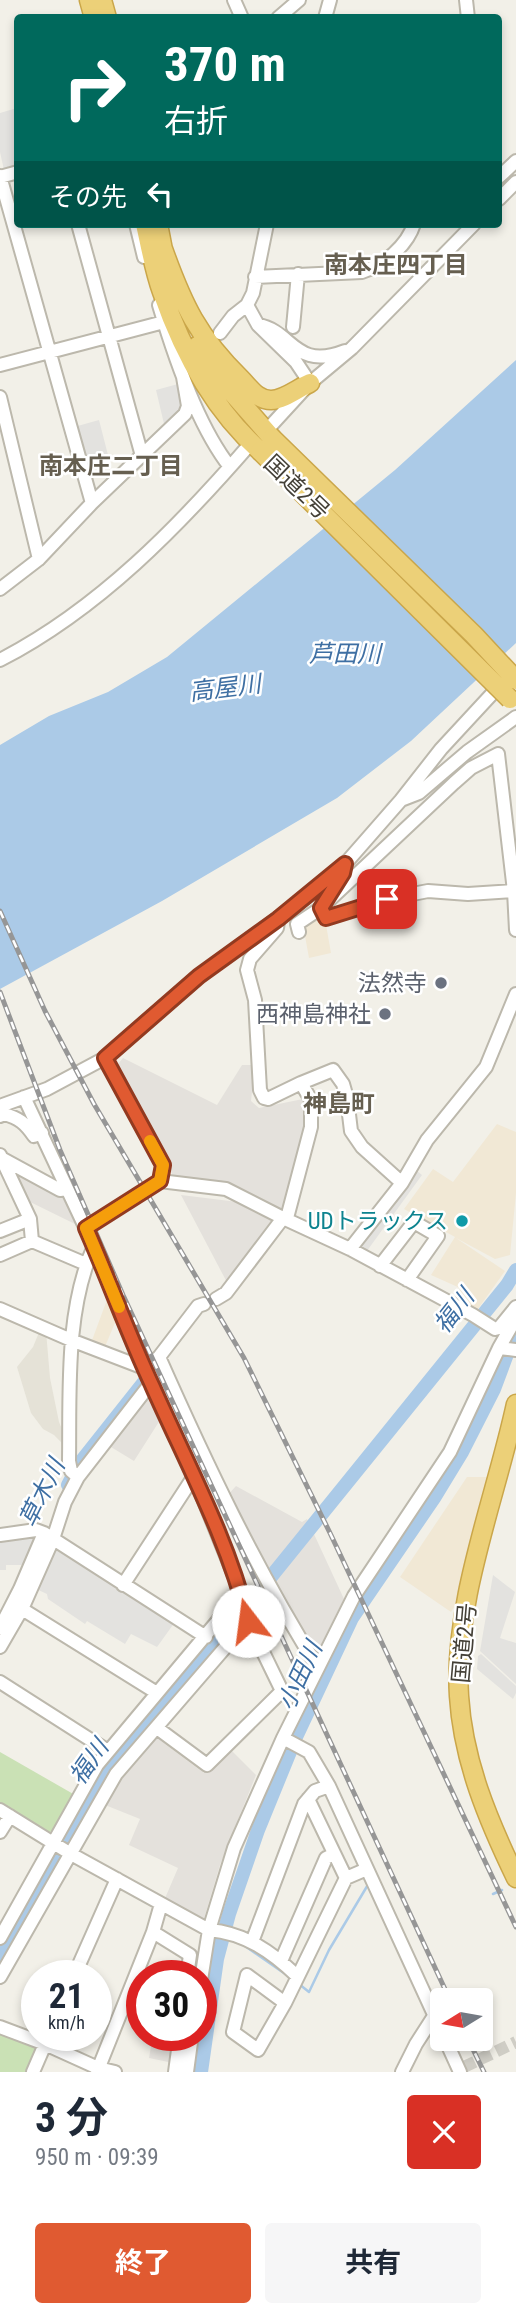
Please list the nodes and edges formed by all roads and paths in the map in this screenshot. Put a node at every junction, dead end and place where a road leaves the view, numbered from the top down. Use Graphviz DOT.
graph roads {
  1 [pos="299,0"];
  2 [pos="283,14"];
  3 [pos="516,161"];
  4 [pos="502,174"];
  5 [pos="0,177"];
  6 [pos="516,182"];
  7 [pos="502,196"];
  8 [pos="14,226"];
  9 [pos="15,228"];
  10 [pos="79,228"];
  11 [pos="137,228"];
  12 [pos="146,228"];
  13 [pos="159,228"];
  14 [pos="266,228"];
  15 [pos="412,228"];
  16 [pos="470,228"];
  17 [pos="163,249"];
  18 [pos="298,274"];
  19 [pos="255,277"];
  20 [pos="247,305"];
  21 [pos="164,322"];
  22 [pos="258,325"];
  23 [pos="293,327"];
  24 [pos="220,333"];
  25 [pos="110,341"];
  26 [pos="352,348"];
  27 [pos="51,356"];
  28 [pos="0,365"];
  29 [pos="184,377"];
  30 [pos="310,383"];
  31 [pos="0,397"];
  32 [pos="262,441"];
  33 [pos="217,450"];
  34 [pos="142,456"];
  35 [pos="230,467"];
  36 [pos="92,503"];
  37 [pos="194,505"];
  38 [pos="39,559"];
  39 [pos="0,589"];
  40 [pos="0,660"];
  41 [pos="516,670"];
  42 [pos="516,680"];
  43 [pos="513,704"];
  44 [pos="516,717"];
  45 [pos="498,754"];
  46 [pos="438,776"];
  47 [pos="401,800"];
  48 [pos="345,864"];
  49 [pos="514,891"];
  50 [pos="321,908"];
  51 [pos="278,919"];
  52 [pos="516,930"];
  53 [pos="299,932"];
  54 [pos="516,988"];
  55 [pos="516,994"];
  56 [pos="105,1058"];
  57 [pos="301,1083"];
  58 [pos="24,1097"];
  59 [pos="0,1106"];
  60 [pos="0,1116"];
  61 [pos="42,1133"];
  62 [pos="1,1157"];
  63 [pos="160,1181"];
  64 [pos="401,1183"];
  65 [pos="65,1189"];
  66 [pos="285,1218"];
  67 [pos="30,1219"];
  68 [pos="86,1228"];
  69 [pos="0,1231"];
  70 [pos="32,1241"];
  71 [pos="94,1246"];
  72 [pos="350,1249"];
  73 [pos="0,1255"];
  74 [pos="86,1264"];
  75 [pos="380,1266"];
  76 [pos="407,1280"];
  77 [pos="516,1307"];
  78 [pos="0,1309"];
  79 [pos="516,1318"];
  80 [pos="72,1340"];
  81 [pos="508,1349"];
  82 [pos="159,1357"];
  83 [pos="144,1368"];
  84 [pos="150,1383"];
  85 [pos="516,1404"];
  86 [pos="516,1448"];
  87 [pos="76,1475"];
  88 [pos="194,1476"];
  89 [pos="0,1535"];
  90 [pos="48,1536"];
  91 [pos="123,1585"];
  92 [pos="241,1594"];
  93 [pos="22,1609"];
  94 [pos="248,1621"];
  95 [pos="0,1628"];
  96 [pos="206,1637"];
  97 [pos="0,1647"];
  98 [pos="317,1666"];
  99 [pos="0,1682"];
  100 [pos="157,1693"];
  101 [pos="157,1728"];
  102 [pos="284,1739"];
  103 [pos="108,1751"];
  104 [pos="329,1786"];
  105 [pos="308,1799"];
  106 [pos="5,1813"];
  107 [pos="0,1832"];
  108 [pos="55,1844"];
  109 [pos="69,1853"];
  110 [pos="334,1854"];
  111 [pos="516,1856"];
  112 [pos="367,1868"];
  113 [pos="346,1878"];
  114 [pos="516,1878"];
  115 [pos="117,1880"];
  116 [pos="162,1904"];
  117 [pos="210,1930"];
  118 [pos="153,1932"];
  119 [pos="0,1938"];
  120 [pos="252,1942"];
  121 [pos="81,1960"];
  122 [pos="189,1960"];
  123 [pos="205,1960"];
  124 [pos="282,1961"];
  125 [pos="0,1977"];
  126 [pos="296,1979"];
  127 [pos="285,2003"];
  128 [pos="430,2007"];
  129 [pos="430,2022"];
  130 [pos="0,2027"];
  131 [pos="21,2033"];
  132 [pos="42,2051"];
  133 [pos="66,2051"];
  134 [pos="178,2051"];
  135 [pos="190,2051"];
  136 [pos="452,2051"];
  137 [pos="461,2069"];
  138 [pos="98,2070"];
  139 [pos="33,2072"];
  140 [pos="115,2072"];
  141 [pos="175,2072"];
  142 [pos="187,2072"];
  143 [pos="402,2072"];
  1 -- 2 [label="street"];
  3 -- 4 [label="street"];
  5 -- 8 [label="street"];
  6 -- 7 [label="street"];
  9 -- 27 [label="street"];
  10 -- 25 [label="street"];
  11 -- 21 [label="street"];
  12 -- 32 [label="highway, 国道2号"];
  13 -- 17 [label="highway, 国道2号"];
  14 -- 19 [label="street"];
  15 -- 18 [label="street"];
  16 -- 26 [label="street"];
  17 -- 30 [label="highway"];
  17 -- 32 [label="highway, 国道2号"];
  18 -- 19 [label="street"];
  18 -- 23 [label="street"];
  19 -- 20 [label="street"];
  20 -- 22 [label="street"];
  20 -- 24 [label="street"];
  21 -- 25 [label="street"];
  21 -- 29 [label="street"];
  22 -- 26 [label="street"];
  22 -- 30 [label="street"];
  25 -- 27 [label="street"];
  25 -- 34 [label="street"];
  26 -- 30 [label="street"];
  27 -- 28 [label="street"];
  27 -- 36 [label="street"];
  29 -- 33 [label="street"];
  29 -- 34 [label="street"];
  30 -- 32 [label="street"];
  31 -- 38 [label="street"];
  32 -- 35 [label="street"];
  32 -- 42 [label="highway, 国道2号, bridge"];
  32 -- 43 [label="highway, 国道2号, bridge"];
  33 -- 35 [label="street"];
  33 -- 37 [label="street"];
  34 -- 36 [label="street"];
  35 -- 37 [label="street"];
  36 -- 38 [label="street"];
  37 -- 40 [label="street"];
  38 -- 39 [label="street"];
  41 -- 47 [label="street"];
  44 -- 46 [label="street"];
  45 -- 46 [label="street"];
  45 -- 49 [label="street"];
  45 -- 50 [label="street"];
  46 -- 47 [label="street"];
  47 -- 48 [label="street"];
  48 -- 50 [label="street"];
  48 -- 51 [label="street"];
  49 -- 50 [label="street"];
  49 -- 52 [label="street"];
  50 -- 53 [label="street"];
  51 -- 56 [label="street"];
  51 -- 57 [label="street"];
  54 -- 55 [label="street"];
  55 -- 64 [label="street"];
  56 -- 58 [label="street"];
  56 -- 63 [label="street"];
  57 -- 64 [label="street"];
  57 -- 66 [label="street"];
  58 -- 59 [label="street"];
  58 -- 61 [label="street"];
  60 -- 61 [label="street"];
  61 -- 65 [label="street"];
  62 -- 65 [label="street"];
  62 -- 67 [label="street"];
  63 -- 66 [label="street"];
  63 -- 68 [label="street"];
  64 -- 72 [label="street"];
  65 -- 68 [label="street"];
  66 -- 72 [label="street"];
  66 -- 82 [label="street"];
  67 -- 69 [label="street"];
  67 -- 70 [label="street"];
  68 -- 71 [label="street"];
  70 -- 73 [label="street"];
  70 -- 74 [label="street"];
  71 -- 74 [label="street"];
  71 -- 83 [label="street"];
  72 -- 75 [label="street"];
  74 -- 80 [label="street"];
  75 -- 76 [label="street"];
  75 -- 76 [label="street"];
  76 -- 77 [label="street"];
  78 -- 80 [label="street"];
  79 -- 81 [label="street"];
  80 -- 83 [label="street"];
  80 -- 87 [label="street"];
  81 -- 98 [label="street"];
  82 -- 83 [label="street"];
  82 -- 98 [label="street"];
  83 -- 84 [label="street"];
  84 -- 87 [label="street"];
  84 -- 88 [label="street"];
  85 -- 114 [label="highway, 国道2号"];
  86 -- 111 [label="highway, 国道2号"];
  87 -- 90 [label="street"];
  88 -- 91 [label="street"];
  88 -- 92 [label="street"];
  89 -- 90 [label="street"];
  90 -- 91 [label="street"];
  90 -- 93 [label="street"];
  90 -- 95 [label="street"];
  91 -- 96 [label="street"];
  92 -- 94 [label="street"];
  92 -- 96 [label="street"];
  93 -- 97 [label="street"];
  93 -- 100 [label="street"];
  94 -- 101 [label="street"];
  94 -- 101 [label="street"];
  96 -- 100 [label="street"];
  98 -- 102 [label="street"];
  99 -- 103 [label="street"];
  100 -- 103 [label="street"];
  101 -- 109 [label="street"];
  102 -- 104 [label="street"];
  102 -- 117 [label="street"];
  103 -- 108 [label="street"];
  104 -- 105 [label="street"];
  104 -- 112 [label="street"];
  105 -- 110 [label="street"];
  105 -- 120 [label="street"];
  106 -- 107 [label="street"];
  106 -- 108 [label="street"];
  108 -- 109 [label="street"];
  108 -- 119 [label="street"];
  109 -- 115 [label="street"];
  109 -- 125 [label="street"];
  110 -- 113 [label="street"];
  110 -- 124 [label="street"];
  112 -- 113 [label="street"];
  112 -- 128 [label="street"];
  113 -- 126 [label="street"];
  115 -- 116 [label="street"];
  115 -- 121 [label="street"];
  116 -- 117 [label="street"];
  116 -- 118 [label="street"];
  117 -- 120 [label="street"];
  117 -- 123 [label="street"];
  118 -- 122 [label="street"];
  118 -- 138 [label="street"];
  120 -- 124 [label="street"];
  124 -- 126 [label="street"];
  126 -- 127 [label="street"];
  127 -- 127 [label="street"];
  129 -- 143 [label="street"];
  130 -- 131 [label="street"];
  132 -- 139 [label="street"];
  133 -- 138 [label="street"];
  134 -- 141 [label="street"];
  135 -- 142 [label="street"];
  136 -- 137 [label="street"];
  138 -- 140 [label="street"];
}
